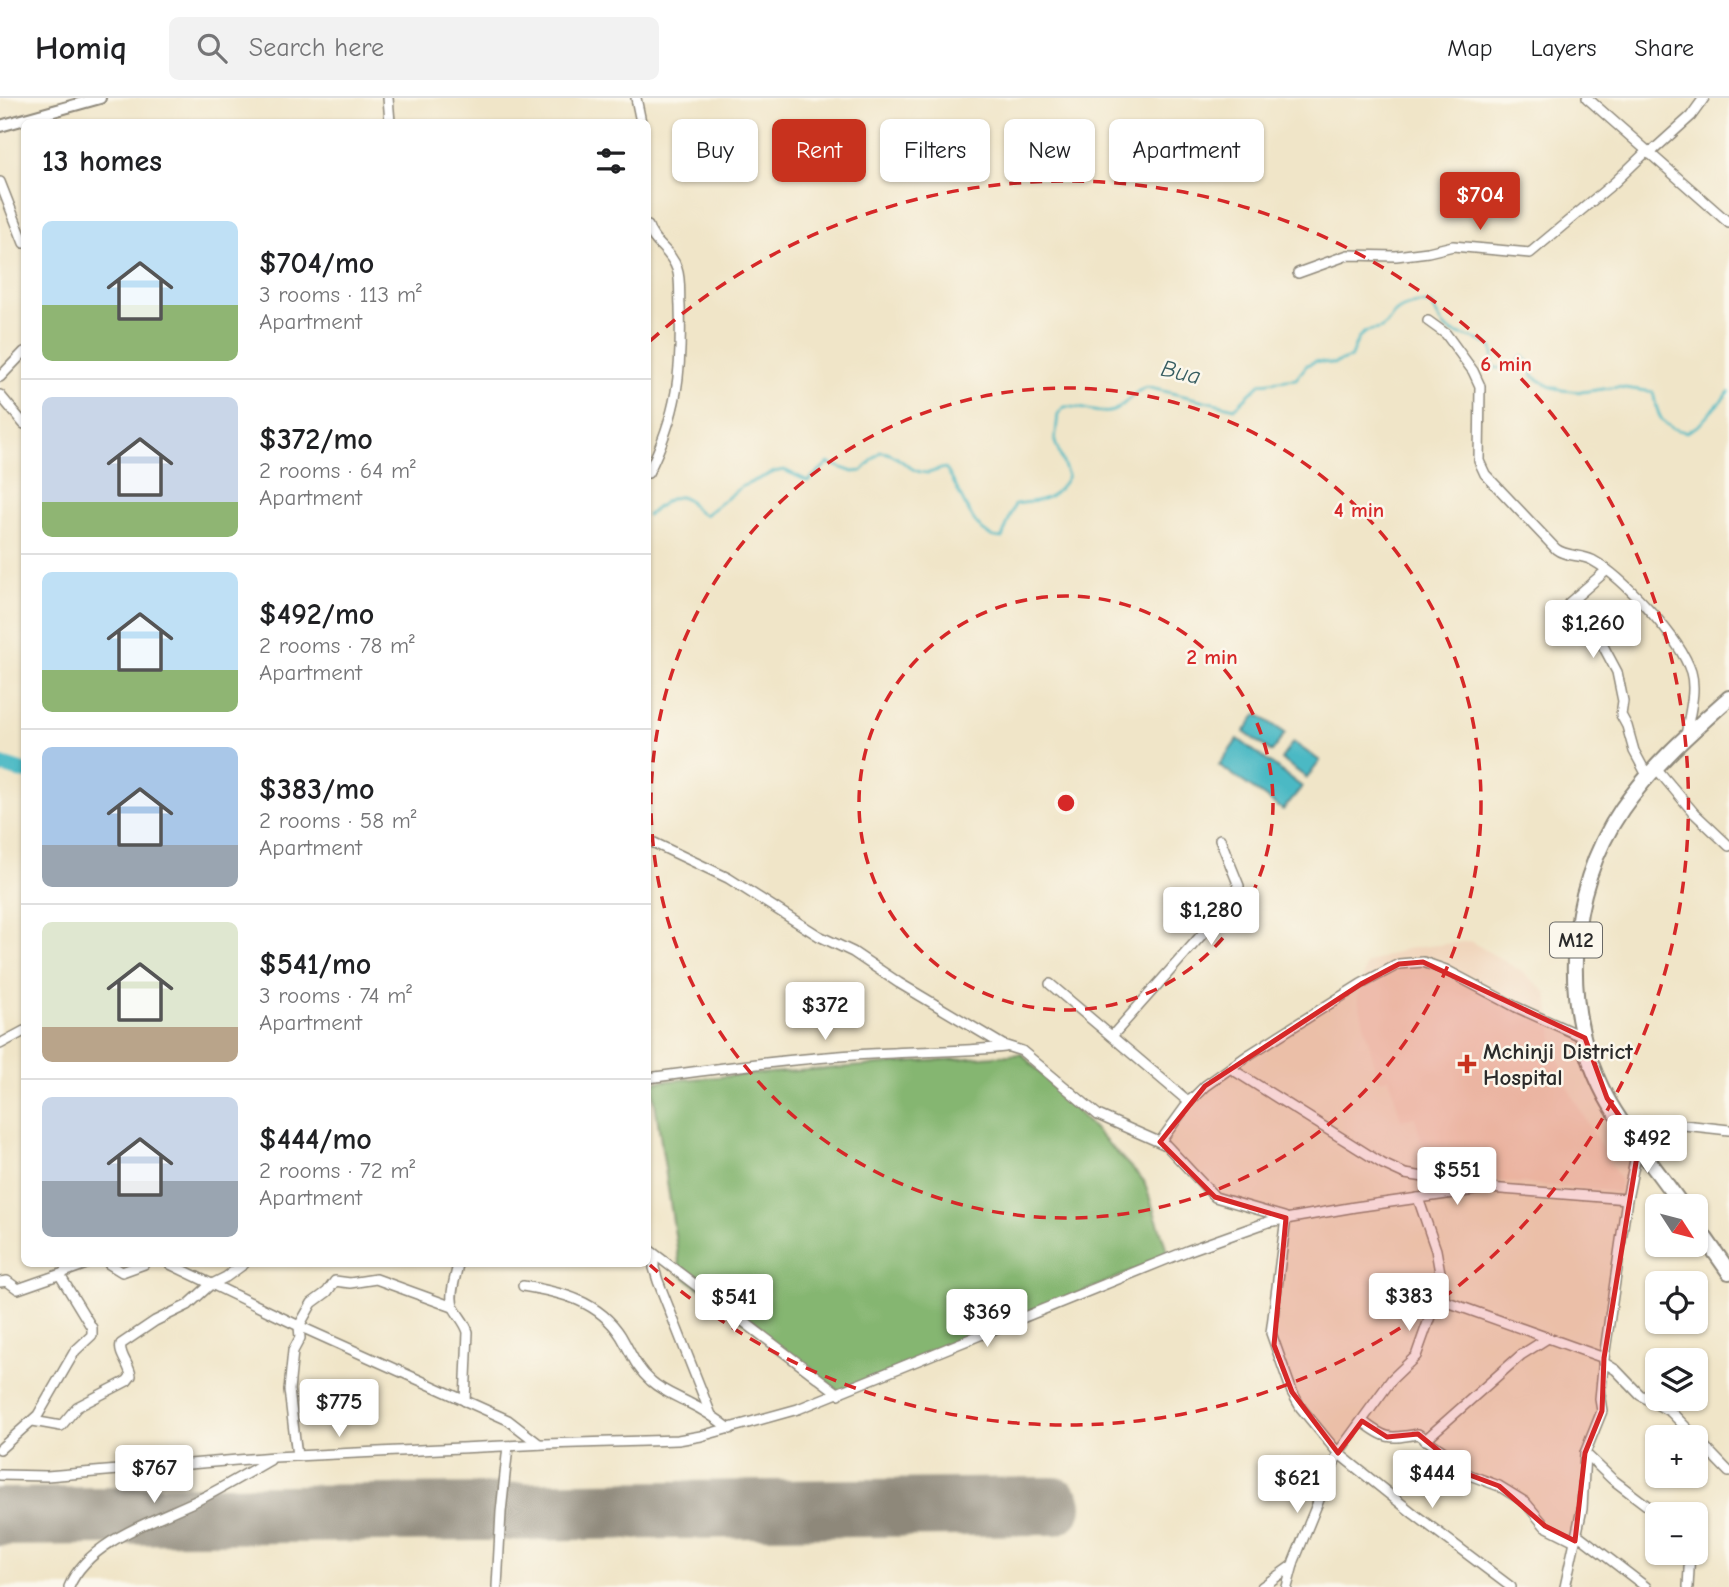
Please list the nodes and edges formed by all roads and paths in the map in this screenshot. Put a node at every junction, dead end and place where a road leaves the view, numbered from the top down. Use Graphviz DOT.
graph roads {
  1 [pos="100,98"];
  2 [pos="388,98"];
  3 [pos="636,98"];
  4 [pos="1587,98"];
  5 [pos="1704,98"];
  6 [pos="28,119"];
  7 [pos="390,119"];
  8 [pos="641,119"];
  9 [pos="21,121"];
  10 [pos="0,127"];
  11 [pos="1647,153"];
  12 [pos="0,182"];
  13 [pos="1729,223"];
  14 [pos="21,235"];
  15 [pos="651,238"];
  16 [pos="1298,273"];
  17 [pos="1427,321"];
  18 [pos="21,355"];
  19 [pos="0,377"];
  20 [pos="0,395"];
  21 [pos="21,420"];
  22 [pos="651,466"];
  23 [pos="1606,570"];
  24 [pos="1729,698"];
  25 [pos="1685,739"];
  26 [pos="1652,773"];
  27 [pos="1220,839"];
  28 [pos="651,841"];
  29 [pos="1729,846"];
  30 [pos="1051,984"];
  31 [pos="21,1033"];
  32 [pos="1112,1036"];
  33 [pos="1585,1038"];
  34 [pos="0,1044"];
  35 [pos="1007,1047"];
  36 [pos="1230,1068"];
  37 [pos="651,1079"];
  38 [pos="1189,1102"];
  39 [pos="1729,1130"];
  40 [pos="1630,1131"];
  41 [pos="1160,1142"];
  42 [pos="1639,1144"];
  43 [pos="1489,1188"];
  44 [pos="1674,1194"];
  45 [pos="1418,1198"];
  46 [pos="1627,1199"];
  47 [pos="1286,1218"];
  48 [pos="1708,1242"];
  49 [pos="651,1251"];
  50 [pos="78,1267"];
  51 [pos="114,1267"];
  52 [pos="130,1267"];
  53 [pos="176,1267"];
  54 [pos="240,1267"];
  55 [pos="458,1267"];
  56 [pos="1729,1272"];
  57 [pos="61,1274"];
  58 [pos="0,1283"];
  59 [pos="210,1285"];
  60 [pos="523,1286"];
  61 [pos="1442,1300"];
  62 [pos="453,1307"];
  63 [pos="299,1326"];
  64 [pos="1548,1338"];
  65 [pos="1604,1360"];
  66 [pos="839,1394"];
  67 [pos="465,1401"];
  68 [pos="711,1415"];
  69 [pos="33,1421"];
  70 [pos="1362,1422"];
  71 [pos="730,1429"];
  72 [pos="1425,1440"];
  73 [pos="539,1444"];
  74 [pos="508,1446"];
  75 [pos="0,1449"];
  76 [pos="1338,1452"];
  77 [pos="1585,1453"];
  78 [pos="297,1456"];
  79 [pos="274,1457"];
  80 [pos="1729,1472"];
  81 [pos="0,1475"];
  82 [pos="1645,1504"];
  83 [pos="1576,1538"];
  84 [pos="1293,1565"];
  85 [pos="1689,1565"];
  86 [pos="69,1587"];
  87 [pos="497,1587"];
  88 [pos="1262,1587"];
  89 [pos="1287,1587"];
  90 [pos="1511,1587"];
  91 [pos="1564,1587"];
  92 [pos="1646,1587"];
  93 [pos="1688,1587"];
  1 -- 6 [label="street"];
  2 -- 7 [label="street"];
  3 -- 8 [label="street"];
  4 -- 11 [label="street"];
  5 -- 11 [label="street"];
  9 -- 10 [label="street"];
  11 -- 13 [label="street"];
  11 -- 16 [label="street"];
  12 -- 14 [label="street"];
  15 -- 22 [label="street"];
  17 -- 23 [label="street"];
  18 -- 19 [label="street"];
  20 -- 21 [label="street"];
  23 -- 25 [label="street"];
  23 -- 26 [label="street"];
  24 -- 25 [label="highway, M12"];
  25 -- 26 [label="highway, M12"];
  26 -- 29 [label="street"];
  26 -- 33 [label="highway, M12"];
  27 -- 32 [label="street"];
  28 -- 35 [label="street"];
  30 -- 32 [label="street"];
  31 -- 34 [label="street"];
  32 -- 38 [label="street"];
  33 -- 36 [label="street"];
  33 -- 40 [label="highway, M12"];
  35 -- 37 [label="street"];
  35 -- 41 [label="street"];
  36 -- 38 [label="street"];
  36 -- 43 [label="street"];
  38 -- 41 [label="street"];
  39 -- 40 [label="street"];
  40 -- 42 [label="highway, M12"];
  41 -- 47 [label="street"];
  42 -- 44 [label="highway, M12"];
  42 -- 46 [label="street"];
  43 -- 45 [label="street"];
  43 -- 46 [label="street"];
  45 -- 47 [label="street"];
  45 -- 61 [label="street"];
  46 -- 65 [label="street"];
  47 -- 66 [label="street"];
  47 -- 76 [label="street"];
  48 -- 56 [label="highway"];
  49 -- 66 [label="street"];
  49 -- 68 [label="street"];
  50 -- 57 [label="street"];
  51 -- 52 [label="street"];
  53 -- 59 [label="street"];
  54 -- 59 [label="street"];
  55 -- 62 [label="street"];
  57 -- 58 [label="street"];
  57 -- 69 [label="street"];
  59 -- 63 [label="street"];
  59 -- 69 [label="street"];
  60 -- 68 [label="street"];
  61 -- 64 [label="street"];
  61 -- 70 [label="street"];
  62 -- 63 [label="street"];
  62 -- 67 [label="street"];
  63 -- 67 [label="street"];
  63 -- 78 [label="street"];
  64 -- 65 [label="street"];
  64 -- 72 [label="street"];
  65 -- 77 [label="street"];
  65 -- 80 [label="street"];
  66 -- 71 [label="street"];
  67 -- 73 [label="street"];
  68 -- 71 [label="street"];
  69 -- 75 [label="street"];
  70 -- 72 [label="street"];
  70 -- 76 [label="street"];
  71 -- 73 [label="street"];
  72 -- 83 [label="street"];
  73 -- 74 [label="street"];
  74 -- 78 [label="street"];
  74 -- 87 [label="street"];
  76 -- 84 [label="street"];
  76 -- 90 [label="street"];
  77 -- 82 [label="street"];
  77 -- 83 [label="street"];
  78 -- 79 [label="street"];
  79 -- 81 [label="street"];
  79 -- 86 [label="street"];
  83 -- 91 [label="street"];
  83 -- 92 [label="street"];
  84 -- 88 [label="street"];
  84 -- 89 [label="street"];
  85 -- 93 [label="street"];
}
